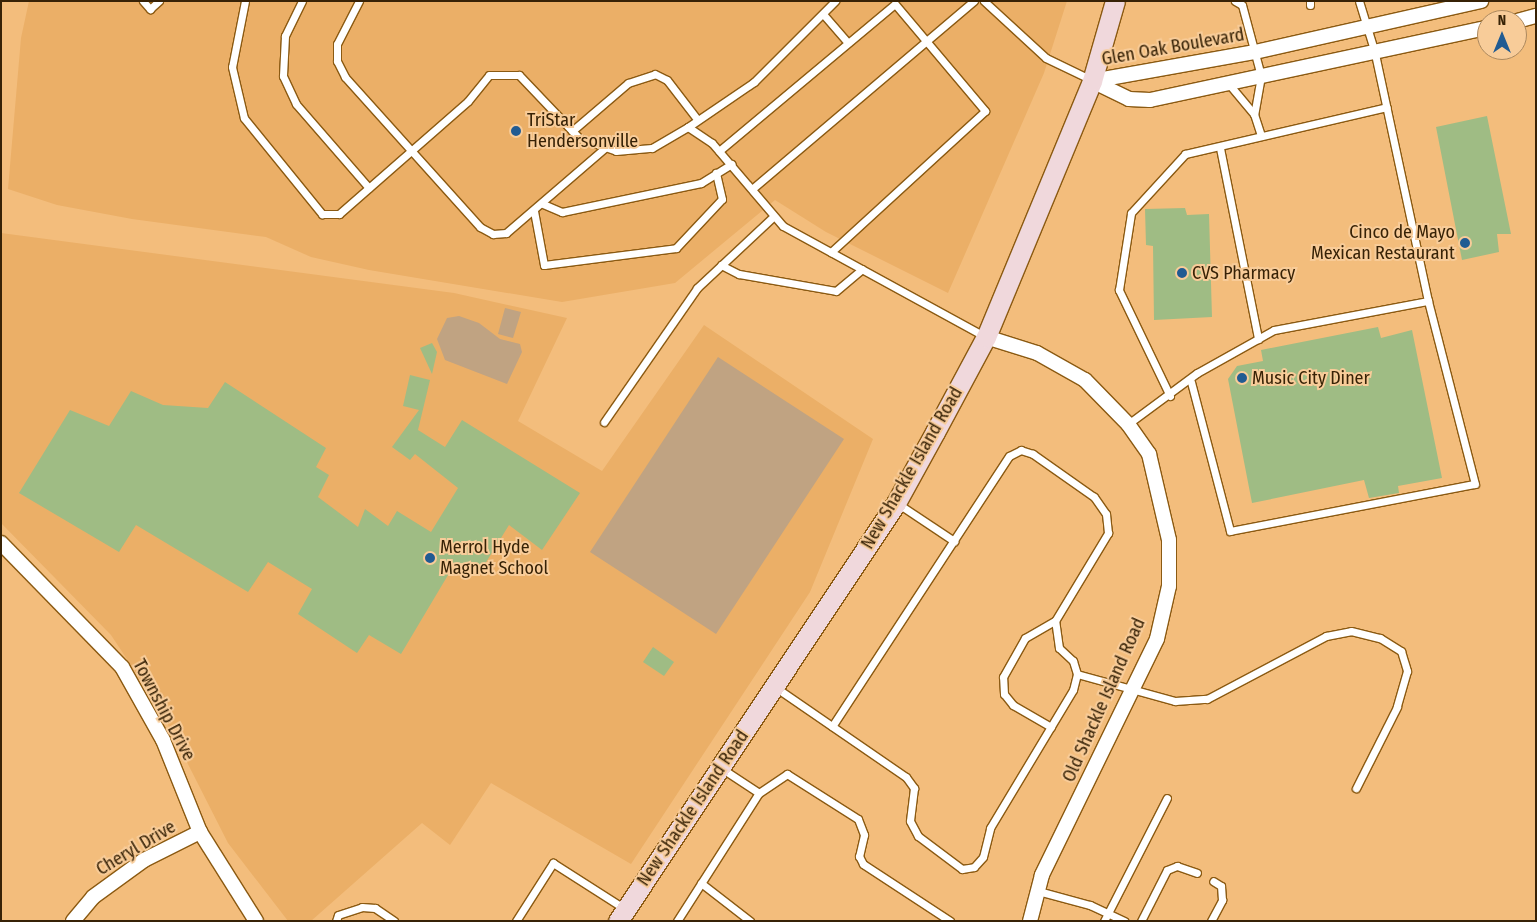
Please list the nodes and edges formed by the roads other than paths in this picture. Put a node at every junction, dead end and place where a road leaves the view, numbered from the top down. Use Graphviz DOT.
graph roads {
  1 [pos="144,1"];
  2 [pos="159,1"];
  3 [pos="245,1"];
  4 [pos="302,1"];
  5 [pos="358,1"];
  6 [pos="835,1"];
  7 [pos="974,1"];
  8 [pos="984,1"];
  9 [pos="1115,1"];
  10 [pos="1235,1"];
  11 [pos="1359,1"];
  12 [pos="1481,1"];
  13 [pos="823,14"];
  14 [pos="1365,26"];
  15 [pos="1477,30"];
  16 [pos="929,40"];
  17 [pos="848,43"];
  18 [pos="1255,52"];
  19 [pos="1375,53"];
  20 [pos="1261,76"];
  21 [pos="1092,81"];
  22 [pos="1228,83"];
  23 [pos="1386,107"];
  24 [pos="1254,114"];
  25 [pos="697,119"];
  26 [pos="688,126"];
  27 [pos="572,131"];
  28 [pos="1261,136"];
  29 [pos="606,147"];
  30 [pos="1220,148"];
  31 [pos="412,150"];
  32 [pos="719,151"];
  33 [pos="731,164"];
  34 [pos="716,174"];
  35 [pos="369,188"];
  36 [pos="752,189"];
  37 [pos="543,204"];
  38 [pos="534,211"];
  39 [pos="774,216"];
  40 [pos="831,252"];
  41 [pos="721,265"];
  42 [pos="862,269"];
  43 [pos="1428,301"];
  44 [pos="986,337"];
  45 [pos="1258,339"];
  46 [pos="1191,382"];
  47 [pos="1170,396"];
  48 [pos="604,422"];
  49 [pos="1128,424"];
  50 [pos="896,503"];
  51 [pos="954,540"];
  52 [pos="1,543"];
  53 [pos="1055,621"];
  54 [pos="1077,674"];
  55 [pos="774,687"];
  56 [pos="1133,689"];
  57 [pos="832,726"];
  58 [pos="1051,727"];
  59 [pos="721,768"];
  60 [pos="1356,788"];
  61 [pos="759,793"];
  62 [pos="1167,798"];
  63 [pos="200,832"];
  64 [pos="1197,873"];
  65 [pos="1213,882"];
  66 [pos="701,883"];
  67 [pos="1038,891"];
  68 [pos="1108,913"];
  69 [pos="622,915"];
  70 [pos="251,919"];
  71 [pos="73,921"];
  72 [pos="336,921"];
  73 [pos="394,921"];
  74 [pos="516,921"];
  75 [pos="677,921"];
  76 [pos="750,921"];
  77 [pos="950,921"];
  78 [pos="1030,921"];
  79 [pos="1104,921"];
  80 [pos="1124,921"];
  81 [pos="1141,921"];
  82 [pos="1211,921"];
  1 -- 2 [label="lane"];
  3 -- 35 [label="lane"];
  4 -- 35 [label="lane"];
  5 -- 31 [label="lane"];
  6 -- 13 [label="lane"];
  7 -- 16 [label="lane"];
  8 -- 21 [label="lane"];
  9 -- 21 [label="main road, New Shackle Island Road"];
  10 -- 18 [label="lane"];
  11 -- 14 [label="lane"];
  12 -- 14 [label="street, Glen Oak Boulevard"];
  13 -- 17 [label="lane"];
  13 -- 25 [label="lane"];
  14 -- 18 [label="street, Glen Oak Boulevard"];
  14 -- 19 [label="lane"];
  15 -- 19 [label="street, Glen Oak Boulevard"];
  16 -- 17 [label="lane"];
  16 -- 36 [label="lane"];
  16 -- 40 [label="lane"];
  17 -- 32 [label="lane"];
  18 -- 20 [label="lane"];
  18 -- 21 [label="street, Glen Oak Boulevard"];
  19 -- 20 [label="street, Glen Oak Boulevard"];
  19 -- 23 [label="lane"];
  20 -- 22 [label="street, Glen Oak Boulevard"];
  20 -- 24 [label="lane"];
  21 -- 22 [label="street, Glen Oak Boulevard"];
  21 -- 44 [label="main road, New Shackle Island Road"];
  22 -- 24 [label="lane"];
  23 -- 28 [label="lane"];
  23 -- 43 [label="lane"];
  24 -- 28 [label="lane"];
  25 -- 26 [label="lane"];
  25 -- 27 [label="lane"];
  26 -- 29 [label="lane"];
  26 -- 32 [label="lane"];
  27 -- 29 [label="lane"];
  27 -- 31 [label="lane"];
  28 -- 30 [label="lane"];
  29 -- 37 [label="lane"];
  30 -- 45 [label="lane"];
  30 -- 47 [label="lane"];
  31 -- 35 [label="lane"];
  31 -- 38 [label="lane"];
  32 -- 33 [label="lane"];
  33 -- 34 [label="lane"];
  33 -- 36 [label="lane"];
  34 -- 37 [label="lane"];
  34 -- 38 [label="lane"];
  36 -- 39 [label="lane"];
  37 -- 38 [label="lane"];
  39 -- 40 [label="lane"];
  39 -- 41 [label="lane"];
  40 -- 42 [label="lane"];
  41 -- 42 [label="lane"];
  41 -- 48 [label="lane"];
  42 -- 44 [label="lane"];
  43 -- 45 [label="lane"];
  43 -- 46 [label="lane"];
  44 -- 49 [label="street, Old Shackle Island Road"];
  44 -- 50 [label="main road, New Shackle Island Road"];
  45 -- 46 [label="lane"];
  46 -- 47 [label="lane"];
  47 -- 49 [label="lane"];
  49 -- 56 [label="street, Old Shackle Island Road"];
  50 -- 51 [label="lane"];
  50 -- 55 [label="main road, New Shackle Island Road"];
  51 -- 53 [label="lane"];
  51 -- 57 [label="lane"];
  52 -- 63 [label="street, Township Drive"];
  53 -- 54 [label="lane"];
  53 -- 58 [label="lane"];
  54 -- 56 [label="lane"];
  54 -- 58 [label="lane"];
  55 -- 57 [label="lane"];
  55 -- 59 [label="main road, New Shackle Island Road"];
  56 -- 60 [label="lane"];
  56 -- 67 [label="street, Old Shackle Island Road"];
  57 -- 58 [label="lane"];
  59 -- 61 [label="lane"];
  59 -- 69 [label="main road, New Shackle Island Road"];
  61 -- 66 [label="lane"];
  61 -- 77 [label="lane"];
  62 -- 68 [label="lane"];
  63 -- 70 [label="street, Township Drive"];
  63 -- 71 [label="street, Cheryl Drive"];
  64 -- 81 [label="lane"];
  65 -- 82 [label="lane"];
  66 -- 75 [label="lane"];
  66 -- 76 [label="lane"];
  67 -- 68 [label="lane"];
  67 -- 78 [label="street, Old Shackle Island Road"];
  68 -- 79 [label="lane"];
  68 -- 80 [label="lane"];
  69 -- 74 [label="lane"];
  72 -- 73 [label="lane"];
}
